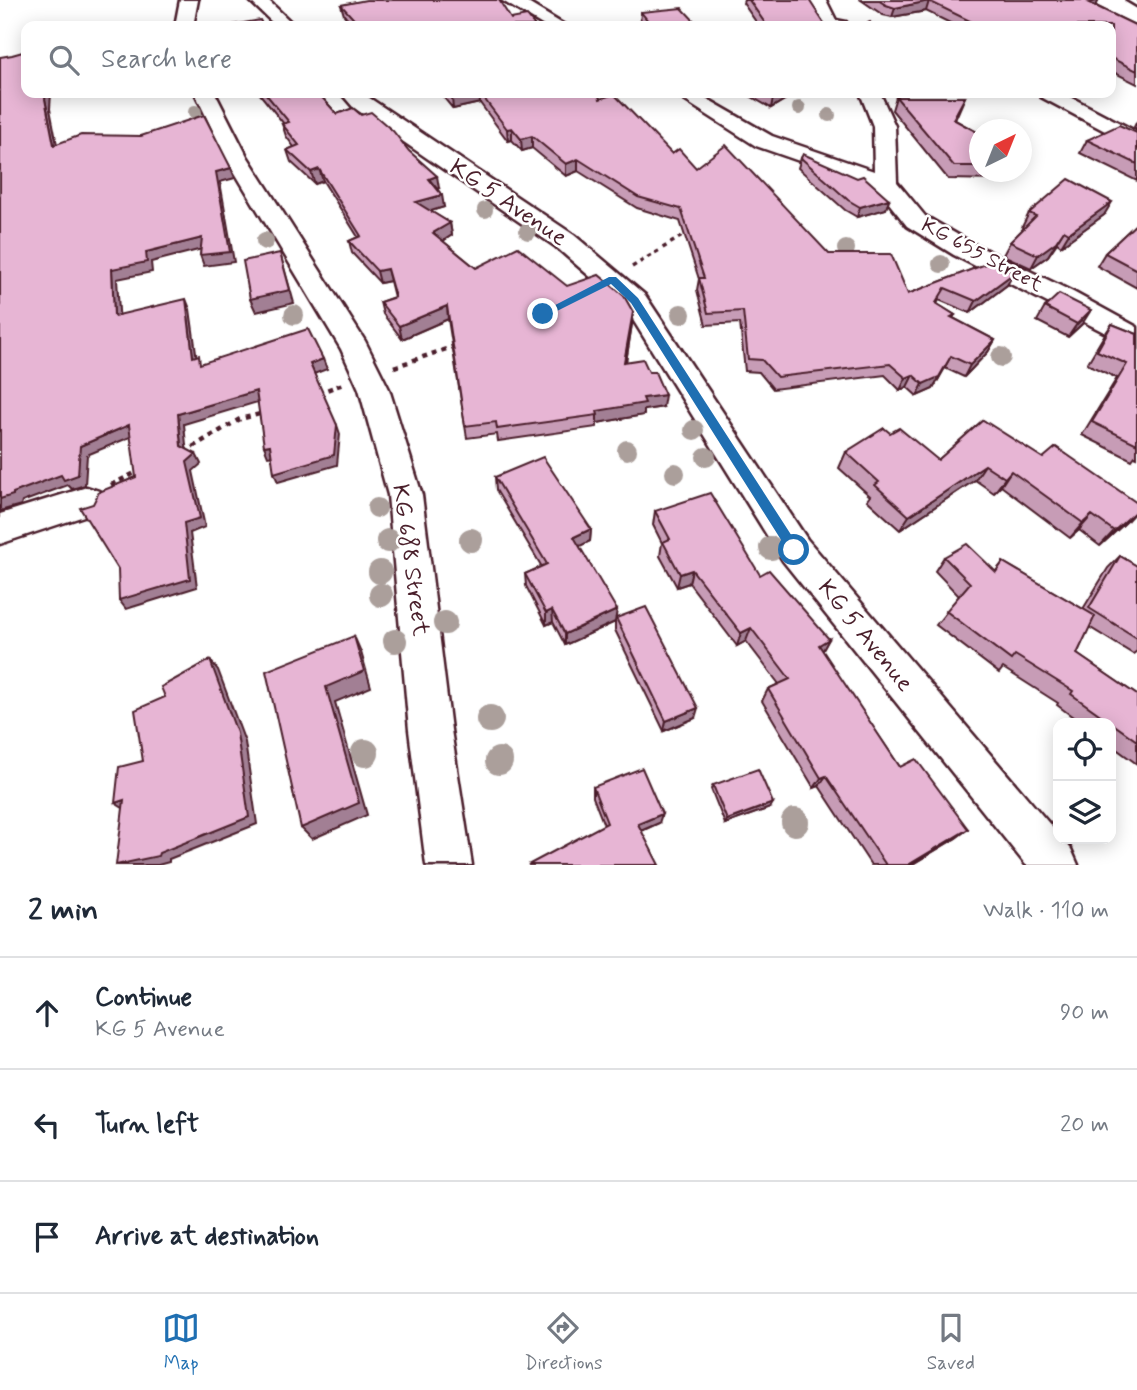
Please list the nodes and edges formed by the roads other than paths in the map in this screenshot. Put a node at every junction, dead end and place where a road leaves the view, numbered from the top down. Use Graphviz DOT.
graph roads {
  1 [pos="189,0"];
  2 [pos="258,0"];
  3 [pos="510,0"];
  4 [pos="818,0"];
  5 [pos="1131,0"];
  6 [pos="1137,3"];
  7 [pos="185,21"];
  8 [pos="281,21"];
  9 [pos="548,21"];
  10 [pos="830,21"];
  11 [pos="207,98"];
  12 [pos="356,98"];
  13 [pos="691,98"];
  14 [pos="873,98"];
  15 [pos="1057,98"];
  16 [pos="1137,141"];
  17 [pos="884,183"];
  18 [pos="1137,339"];
  19 [pos="87,501"];
  20 [pos="0,529"];
  21 [pos="449,865"];
  22 [pos="1055,865"];
  1 -- 7 [label="street"];
  2 -- 8 [label="street"];
  3 -- 9 [label="street"];
  4 -- 10 [label="street"];
  5 -- 6 [label="lane"];
  11 -- 21 [label="street, KG 688 Street"];
  12 -- 22 [label="street, KG 5 Avenue"];
  13 -- 17 [label="street"];
  14 -- 17 [label="street"];
  15 -- 16 [label="street"];
  17 -- 18 [label="street, KG 655 Street"];
  19 -- 20 [label="street"];
}
